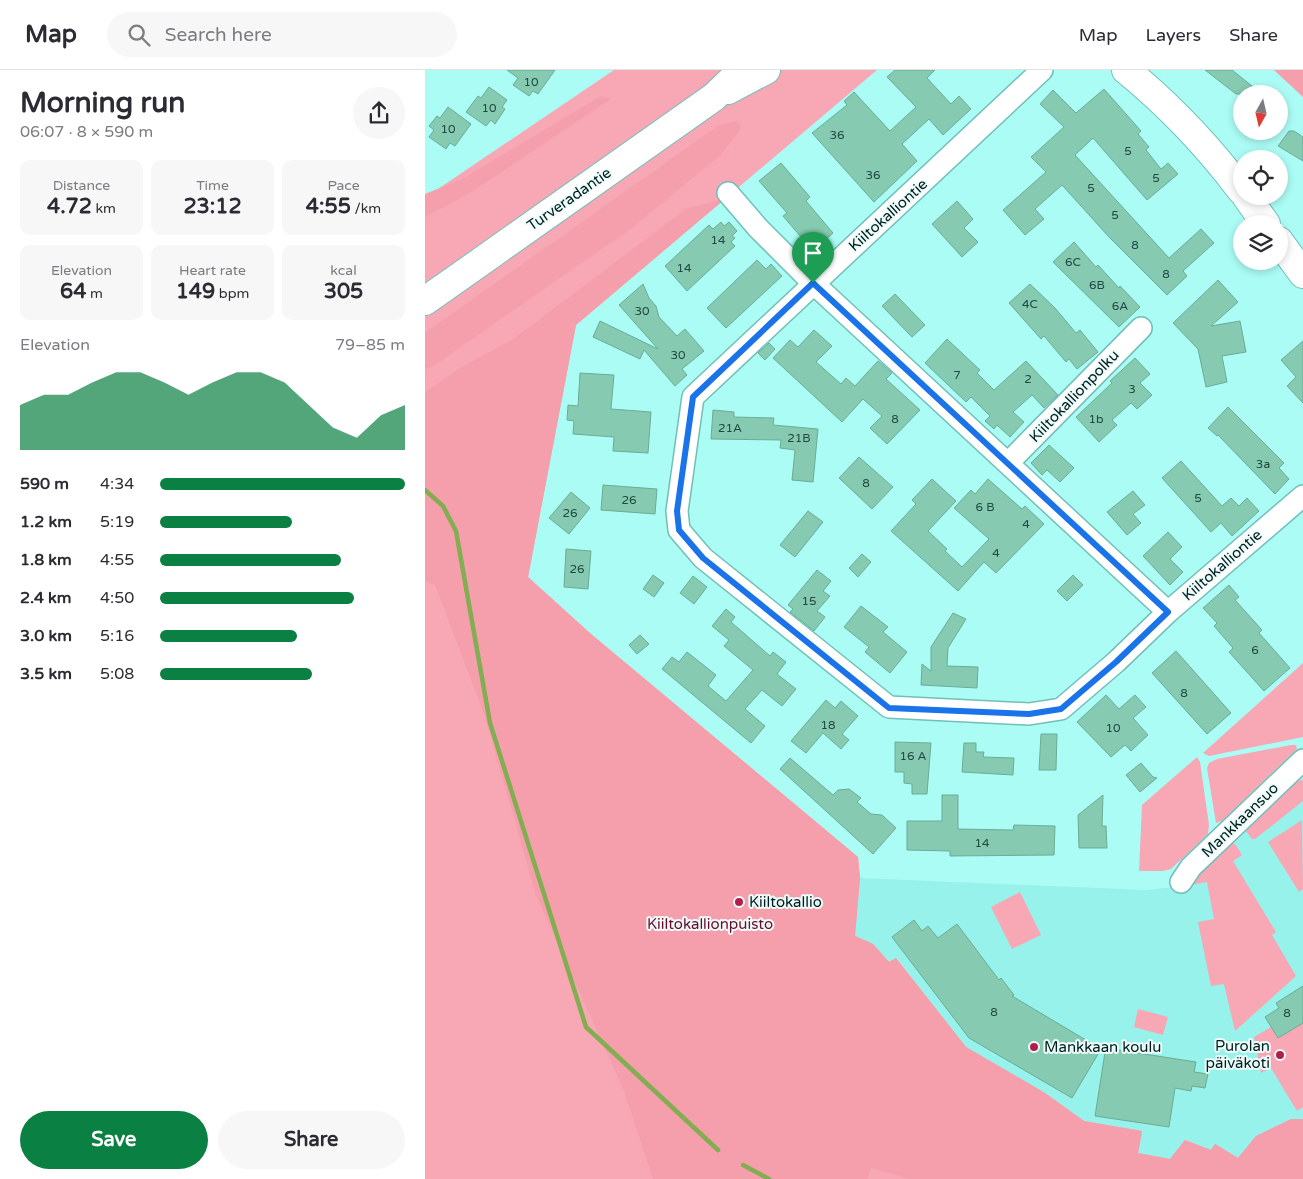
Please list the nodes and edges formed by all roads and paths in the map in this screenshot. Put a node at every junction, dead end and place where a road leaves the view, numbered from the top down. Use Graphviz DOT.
graph roads {
  1 [pos="742,70"];
  2 [pos="767,70"];
  3 [pos="1042,70"];
  4 [pos="1126,70"];
  5 [pos="714,97"];
  6 [pos="1233,180"];
  7 [pos="729,193"];
  8 [pos="1288,253"];
  9 [pos="1303,274"];
  10 [pos="813,283"];
  11 [pos="425,301"];
  12 [pos="1141,328"];
  13 [pos="1008,464"];
  14 [pos="1303,496"];
  15 [pos="1168,612"];
  16 [pos="1303,760"];
  17 [pos="1181,882"];
  1 -- 5 [label="main road, Turveradantie"];
  2 -- 5 [label="main road, Turveradantie"];
  3 -- 10 [label="street, Kiiltokalliontie"];
  4 -- 6 [label="main road"];
  5 -- 11 [label="main road, Turveradantie"];
  7 -- 10 [label="street"];
  8 -- 9 [label="main road"];
  10 -- 13 [label="street"];
  10 -- 15 [label="street, Kiiltokalliontie"];
  12 -- 13 [label="street, Kiiltokallionpolku"];
  13 -- 15 [label="street"];
  14 -- 15 [label="street, Kiiltokalliontie"];
  16 -- 17 [label="street, Mankkaansuo"];
}
